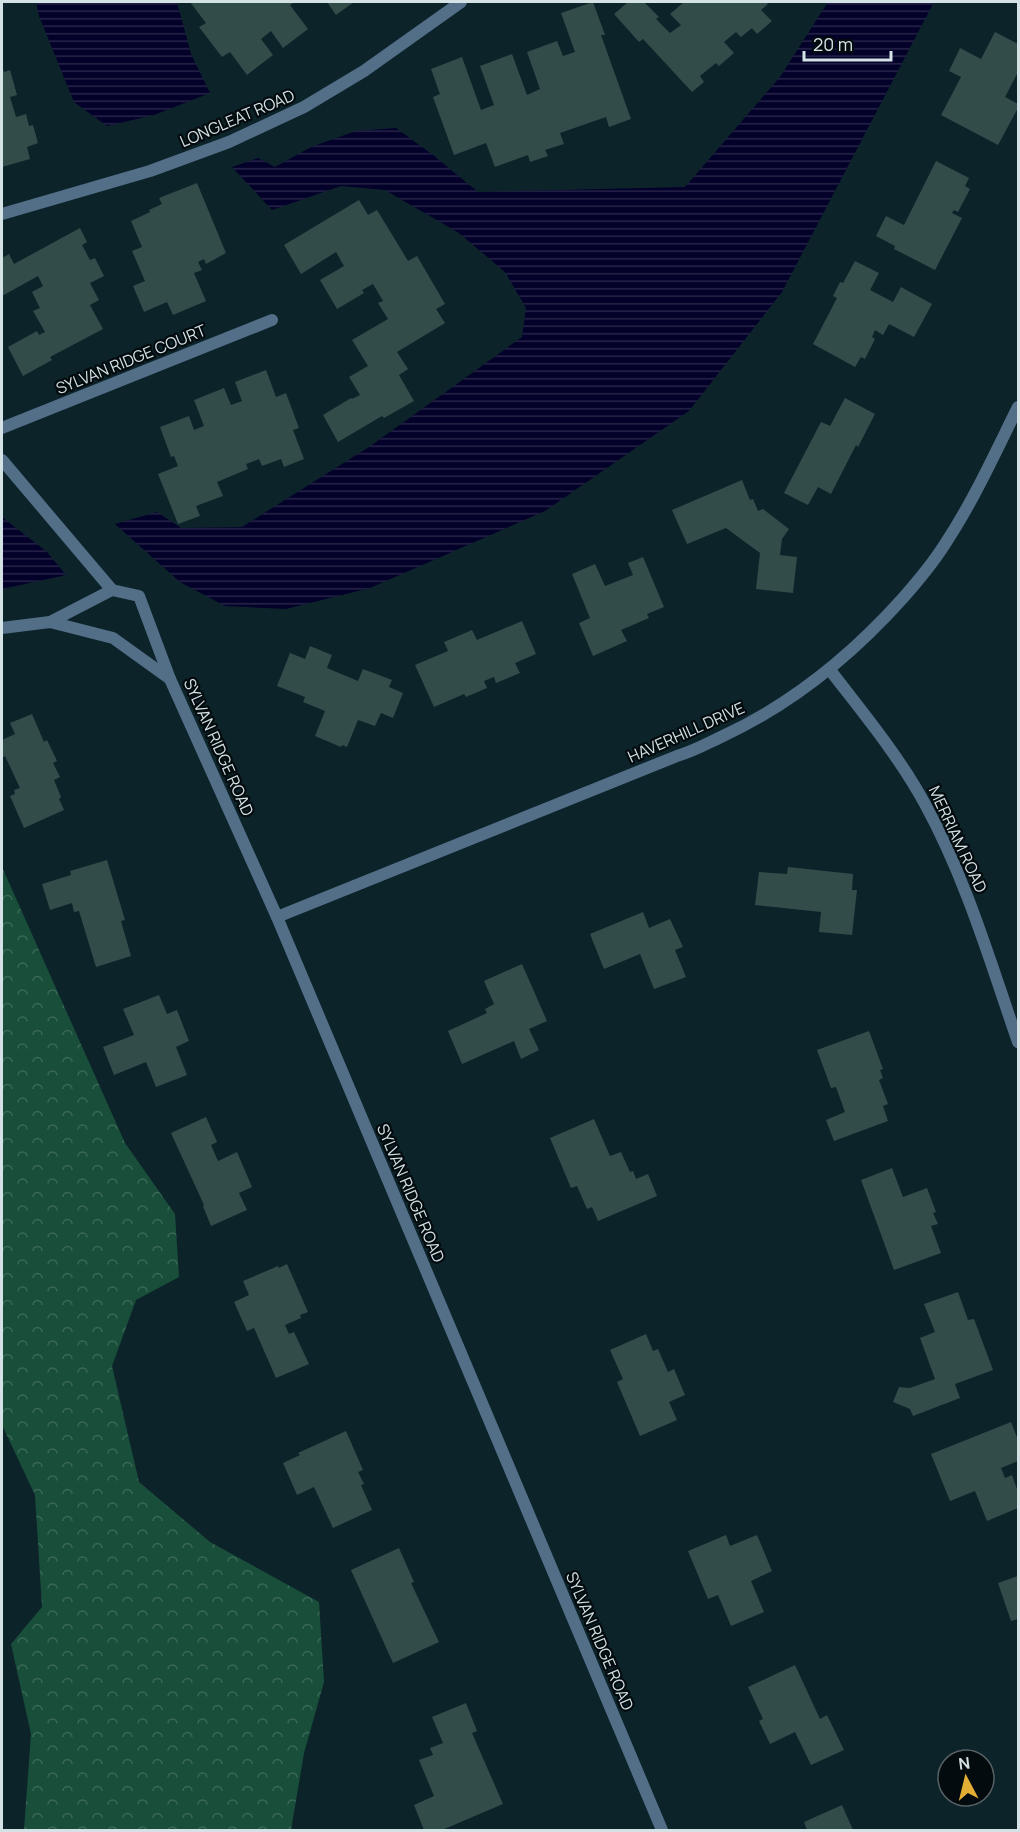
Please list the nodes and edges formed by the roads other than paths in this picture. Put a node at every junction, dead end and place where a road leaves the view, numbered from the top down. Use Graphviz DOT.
graph roads {
  1 [pos="461,2"];
  2 [pos="2,214"];
  3 [pos="272,320"];
  4 [pos="1018,407"];
  5 [pos="2,428"];
  6 [pos="2,460"];
  7 [pos="112,590"];
  8 [pos="50,622"];
  9 [pos="2,628"];
  10 [pos="830,670"];
  11 [pos="170,679"];
  12 [pos="277,917"];
  13 [pos="1018,1042"];
  14 [pos="662,1830"];
  1 -- 2 [label="street, LONGLEAT ROAD"];
  3 -- 5 [label="street, SYLVAN RIDGE COURT"];
  4 -- 10 [label="street, HAVERHILL DRIVE"];
  6 -- 7 [label="street"];
  7 -- 8 [label="street"];
  7 -- 11 [label="street, SYLVAN RIDGE ROAD"];
  8 -- 9 [label="street"];
  8 -- 11 [label="street"];
  10 -- 12 [label="street, HAVERHILL DRIVE"];
  10 -- 13 [label="street, MERRIAM ROAD"];
  11 -- 12 [label="street, SYLVAN RIDGE ROAD"];
  12 -- 14 [label="street, SYLVAN RIDGE ROAD"];
}
